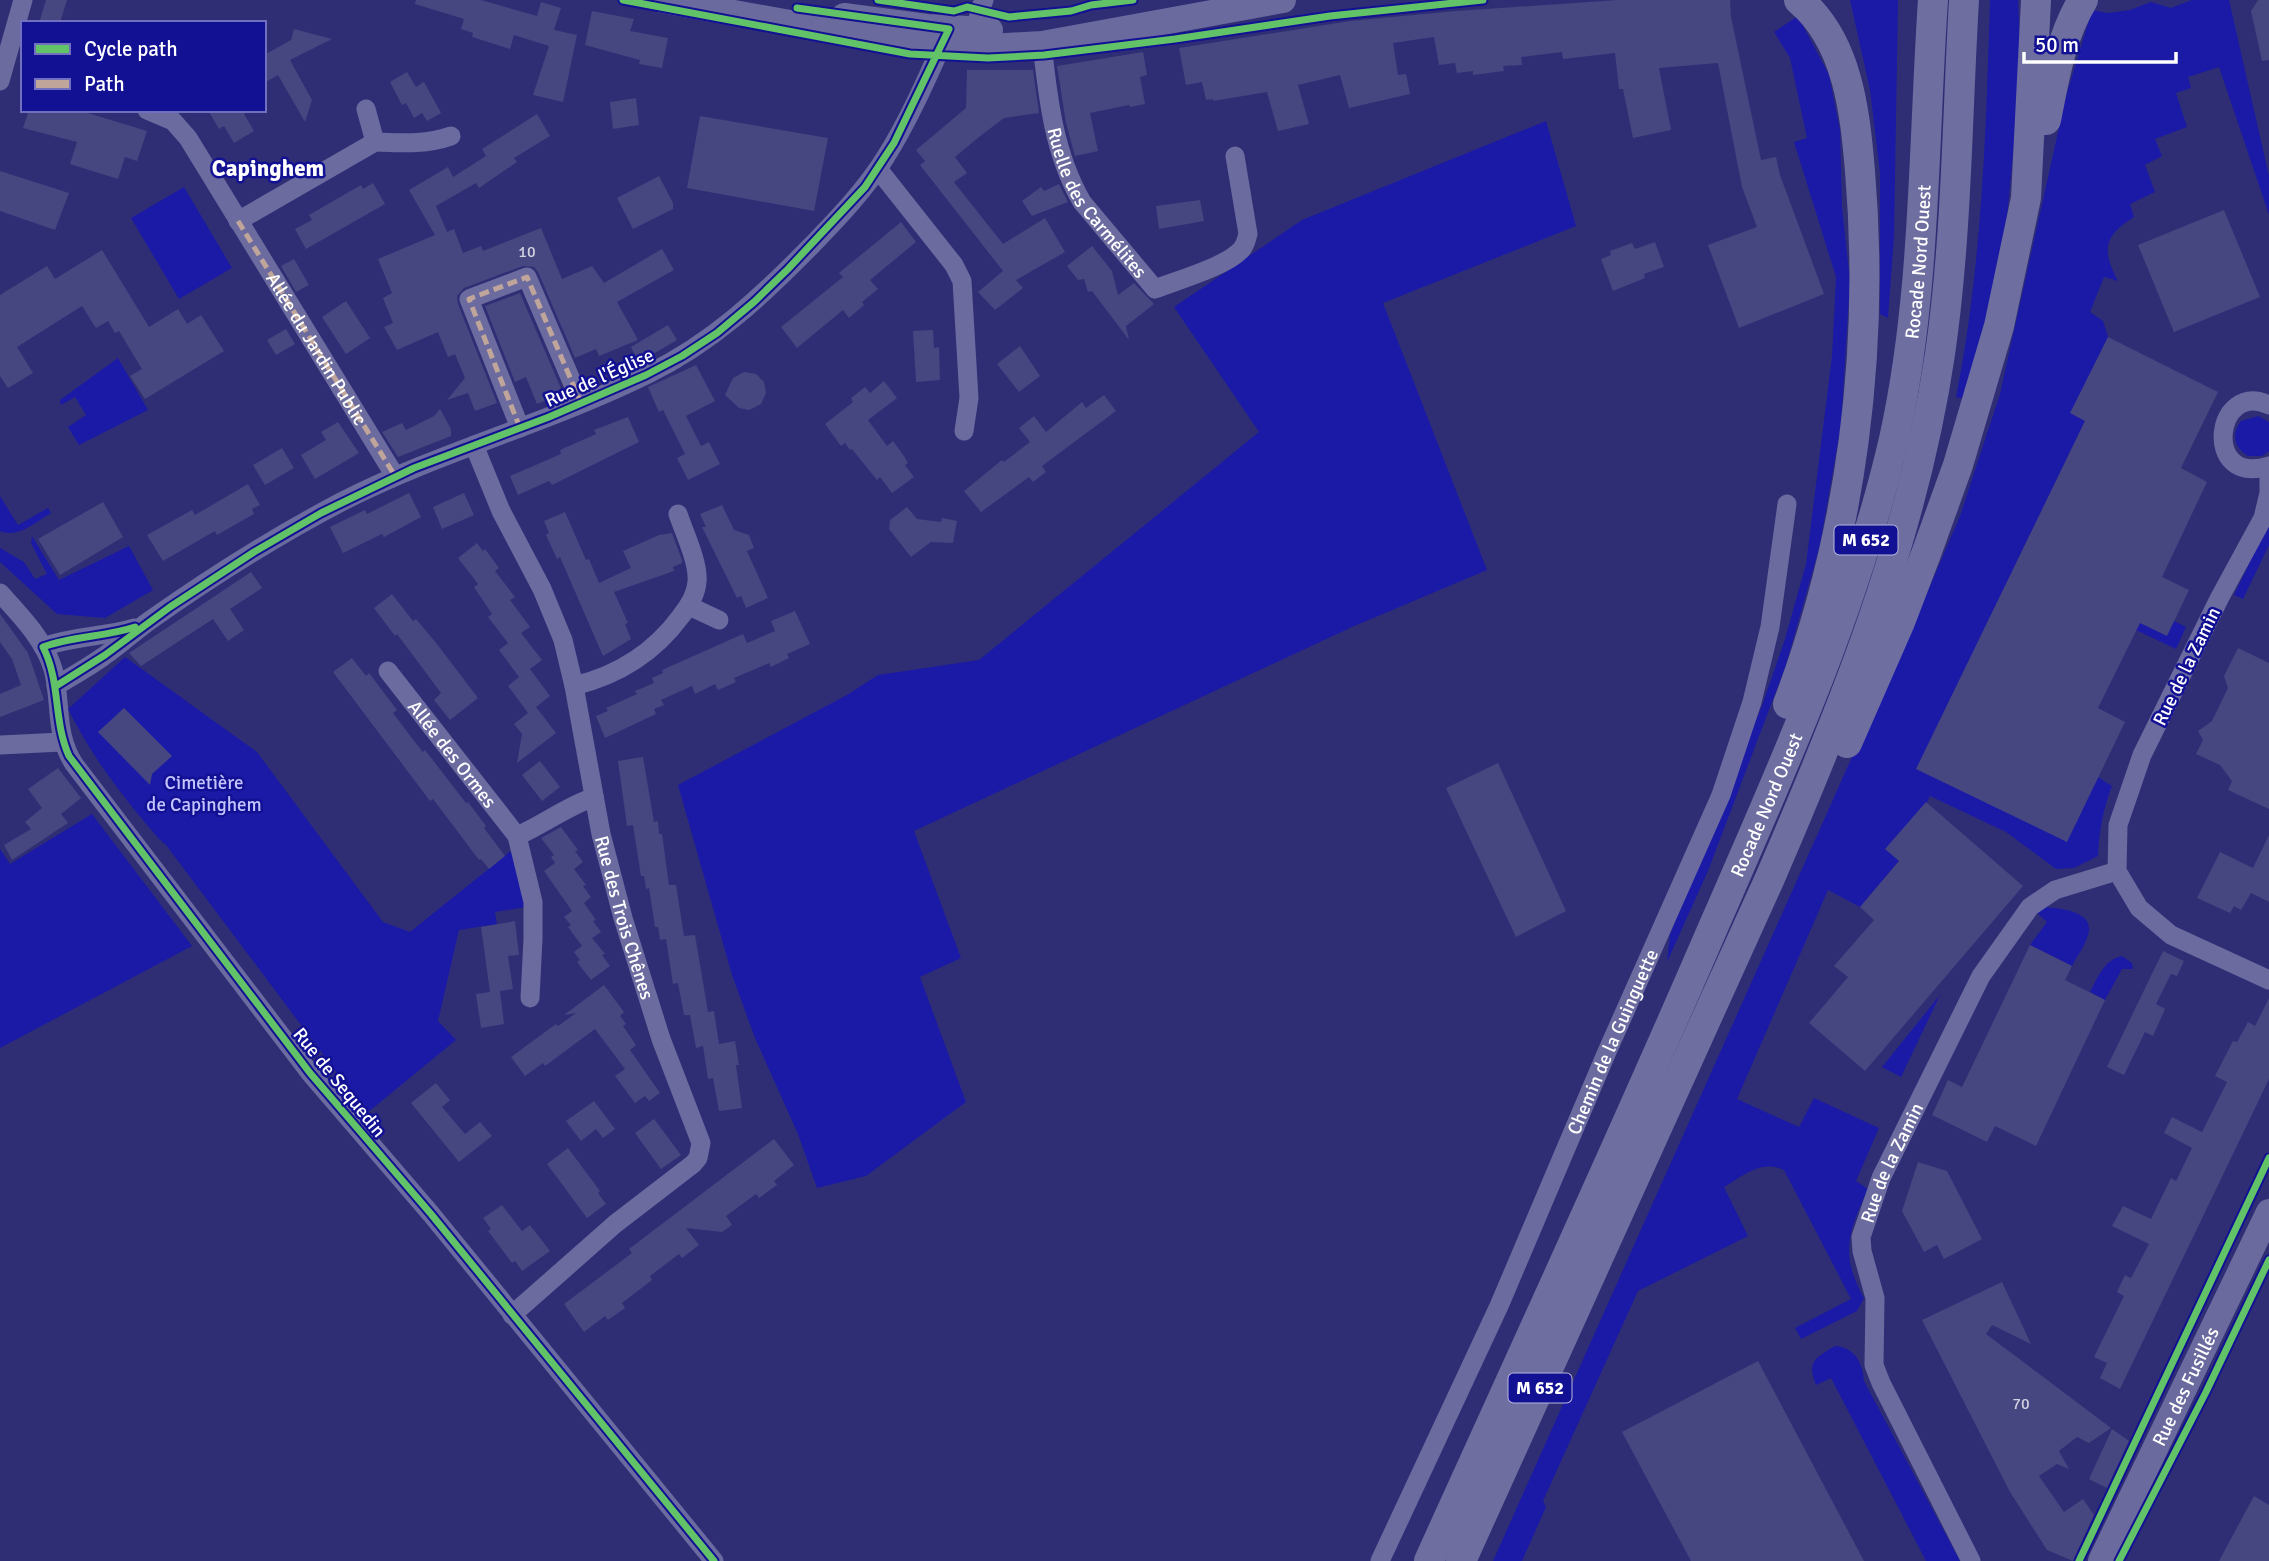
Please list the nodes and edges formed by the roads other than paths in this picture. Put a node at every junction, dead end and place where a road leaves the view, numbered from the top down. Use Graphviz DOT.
graph roads {
  1 [pos="23,0"];
  2 [pos="662,0"];
  3 [pos="753,0"];
  4 [pos="984,0"];
  5 [pos="1283,0"];
  6 [pos="1800,0"];
  7 [pos="2036,0"];
  8 [pos="2083,0"];
  9 [pos="1964,6"];
  10 [pos="1924,7"];
  11 [pos="1227,9"];
  12 [pos="959,39"];
  13 [pos="1042,44"];
  14 [pos="9,72"];
  15 [pos="366,109"];
  16 [pos="152,112"];
  17 [pos="451,136"];
  18 [pos="374,142"];
  19 [pos="1235,156"];
  20 [pos="877,170"];
  21 [pos="2026,198"];
  22 [pos="238,221"];
  23 [pos="581,403"];
  24 [pos="2269,405"];
  25 [pos="520,428"];
  26 [pos="964,431"];
  27 [pos="474,445"];
  28 [pos="2269,466"];
  29 [pos="395,476"];
  30 [pos="1787,504"];
  31 [pos="678,514"];
  32 [pos="0,593"];
  33 [pos="689,606"];
  34 [pos="719,620"];
  35 [pos="148,622"];
  36 [pos="40,642"];
  37 [pos="388,671"];
  38 [pos="56,686"];
  39 [pos="574,686"];
  40 [pos="62,742"];
  41 [pos="0,745"];
  42 [pos="594,797"];
  43 [pos="517,836"];
  44 [pos="2117,871"];
  45 [pos="1770,878"];
  46 [pos="2269,980"];
  47 [pos="530,998"];
  48 [pos="1669,1030"];
  49 [pos="2269,1212"];
  50 [pos="512,1315"];
  51 [pos="715,1561"];
  52 [pos="1380,1561"];
  53 [pos="1429,1561"];
  54 [pos="1461,1561"];
  55 [pos="1971,1561"];
  56 [pos="2101,1561"];
  1 -- 14 [label="street"];
  2 -- 12 [label="main road"];
  3 -- 12 [label="main road"];
  4 -- 12 [label="street, Rue de l'Église"];
  5 -- 11 [label="main road"];
  6 -- 48 [label="highway"];
  7 -- 21 [label="highway"];
  8 -- 21 [label="highway"];
  9 -- 45 [label="highway, Rocade Nord Ouest / M 652"];
  10 -- 48 [label="highway, Rocade Nord Ouest / M 652"];
  11 -- 12 [label="main road"];
  11 -- 13 [label="main road"];
  12 -- 13 [label="main road"];
  12 -- 20 [label="street, Rue de l'Église"];
  13 -- 19 [label="street, Ruelle des Carmélites"];
  15 -- 18 [label="street"];
  16 -- 22 [label="street, Allée du Jardin Public"];
  17 -- 18 [label="street"];
  18 -- 22 [label="street"];
  20 -- 23 [label="street, Rue de l'Église"];
  20 -- 26 [label="street"];
  21 -- 45 [label="highway"];
  22 -- 29 [label="street, Allée du Jardin Public"];
  23 -- 25 [label="street, Rue de l'Église"];
  23 -- 25 [label="street"];
  24 -- 28 [label="street, Rue de la Zamin"];
  25 -- 27 [label="street, Rue de l'Église"];
  27 -- 29 [label="street, Rue de l'Église"];
  27 -- 39 [label="street, Rue des Trois Chênes"];
  28 -- 44 [label="street, Rue de la Zamin"];
  29 -- 35 [label="street, Rue de l'Église"];
  30 -- 52 [label="street, Chemin de la Guinguette"];
  31 -- 33 [label="street"];
  32 -- 36 [label="street, Rue de Sequedin"];
  33 -- 34 [label="street"];
  33 -- 39 [label="street"];
  35 -- 36 [label="street"];
  35 -- 38 [label="street"];
  36 -- 38 [label="street, Rue de Sequedin"];
  37 -- 43 [label="street, Allée des Ormes"];
  38 -- 40 [label="street, Rue de Sequedin"];
  39 -- 42 [label="street, Rue des Trois Chênes"];
  40 -- 41 [label="street"];
  40 -- 50 [label="street, Rue de Sequedin"];
  42 -- 43 [label="street"];
  42 -- 50 [label="street, Rue des Trois Chênes"];
  43 -- 47 [label="street, Allée des Ormes"];
  44 -- 46 [label="street"];
  44 -- 55 [label="street, Rue de la Zamin"];
  45 -- 54 [label="highway, Rocade Nord Ouest / M 652"];
  48 -- 53 [label="highway, Rocade Nord Ouest / M 652"];
  49 -- 56 [label="main road, Rue des Fusillés"];
  50 -- 51 [label="street, Rue de Sequedin"];
}
